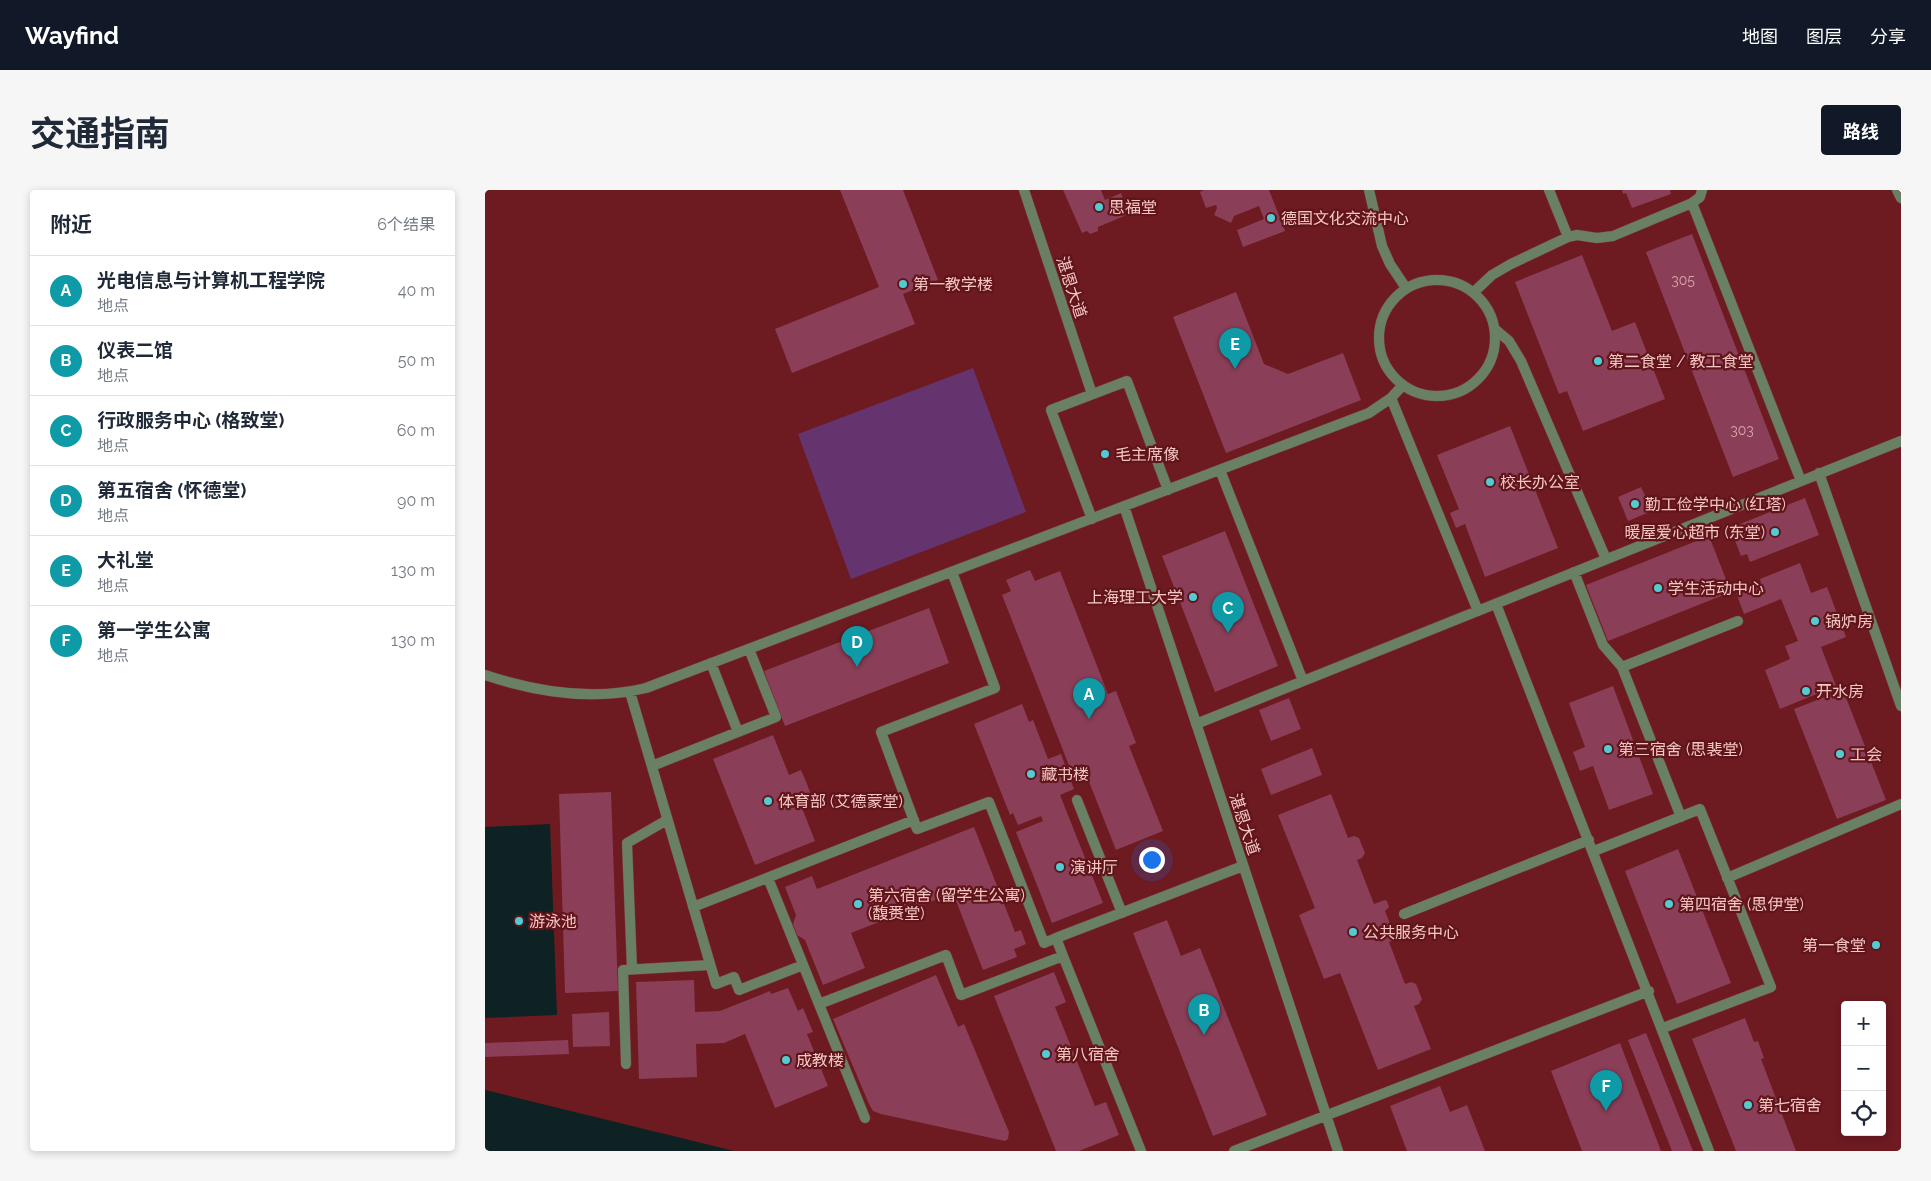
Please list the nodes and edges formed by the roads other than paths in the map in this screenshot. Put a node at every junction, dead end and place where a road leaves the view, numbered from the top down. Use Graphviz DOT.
graph roads {
  1 [pos="1024,190"];
  2 [pos="1369,190"];
  3 [pos="1549,190"];
  4 [pos="1702,190"];
  5 [pos="1897,190"];
  6 [pos="1901,198"];
  7 [pos="1692,203"];
  8 [pos="1568,237"];
  9 [pos="1406,288"];
  10 [pos="1475,292"];
  11 [pos="1496,330"];
  12 [pos="1402,386"];
  13 [pos="1092,394"];
  14 [pos="1391,398"];
  15 [pos="1901,441"];
  16 [pos="1220,470"];
  17 [pos="1819,473"];
  18 [pos="1801,481"];
  19 [pos="1167,490"];
  20 [pos="1124,506"];
  21 [pos="1092,519"];
  22 [pos="1606,559"];
  23 [pos="952,572"];
  24 [pos="1574,572"];
  25 [pos="1496,604"];
  26 [pos="1478,611"];
  27 [pos="1738,621"];
  28 [pos="749,649"];
  29 [pos="711,663"];
  30 [pos="1622,667"];
  31 [pos="485,676"];
  32 [pos="1303,681"];
  33 [pos="630,692"];
  34 [pos="1901,706"];
  35 [pos="1196,724"];
  36 [pos="737,732"];
  37 [pos="652,766"];
  38 [pos="1077,800"];
  39 [pos="1901,804"];
  40 [pos="1681,817"];
  41 [pos="667,820"];
  42 [pos="914,820"];
  43 [pos="1589,840"];
  44 [pos="1594,851"];
  45 [pos="1243,866"];
  46 [pos="768,878"];
  47 [pos="1727,878"];
  48 [pos="693,907"];
  49 [pos="1123,913"];
  50 [pos="1404,914"];
  51 [pos="1056,938"];
  52 [pos="1063,956"];
  53 [pos="710,965"];
  54 [pos="803,965"];
  55 [pos="631,969"];
  56 [pos="1649,991"];
  57 [pos="819,1004"];
  58 [pos="1663,1028"];
  59 [pos="626,1064"];
  60 [pos="1326,1115"];
  61 [pos="865,1118"];
  62 [pos="1141,1151"];
  63 [pos="1234,1151"];
  64 [pos="1338,1151"];
  65 [pos="1709,1151"];
  1 -- 13 [label="lane, 湛恩大道"];
  2 -- 9 [label="lane"];
  3 -- 8 [label="lane"];
  4 -- 7 [label="lane"];
  5 -- 6 [label="lane"];
  7 -- 8 [label="lane"];
  7 -- 18 [label="lane"];
  8 -- 10 [label="lane"];
  9 -- 10 [label="lane"];
  9 -- 12 [label="lane"];
  10 -- 11 [label="lane"];
  11 -- 12 [label="lane"];
  11 -- 22 [label="lane"];
  12 -- 14 [label="lane"];
  13 -- 19 [label="lane"];
  13 -- 21 [label="lane"];
  14 -- 16 [label="lane"];
  14 -- 26 [label="lane"];
  15 -- 17 [label="lane"];
  16 -- 19 [label="lane"];
  16 -- 32 [label="lane"];
  17 -- 18 [label="lane"];
  17 -- 34 [label="lane"];
  18 -- 22 [label="lane"];
  19 -- 20 [label="lane"];
  20 -- 21 [label="lane"];
  20 -- 35 [label="lane, 湛恩大道"];
  21 -- 23 [label="lane"];
  22 -- 24 [label="lane"];
  23 -- 28 [label="lane"];
  23 -- 42 [label="lane"];
  24 -- 25 [label="lane"];
  24 -- 30 [label="lane"];
  25 -- 26 [label="lane"];
  25 -- 43 [label="lane"];
  26 -- 32 [label="lane"];
  27 -- 30 [label="lane"];
  28 -- 29 [label="lane"];
  28 -- 36 [label="lane"];
  29 -- 33 [label="lane"];
  29 -- 36 [label="lane"];
  30 -- 40 [label="lane"];
  31 -- 33 [label="lane"];
  32 -- 35 [label="lane"];
  33 -- 37 [label="lane"];
  35 -- 45 [label="lane, 湛恩大道"];
  36 -- 37 [label="lane"];
  37 -- 41 [label="lane"];
  38 -- 49 [label="lane"];
  39 -- 47 [label="lane"];
  40 -- 44 [label="lane"];
  40 -- 47 [label="lane"];
  41 -- 48 [label="lane"];
  41 -- 55 [label="lane"];
  42 -- 46 [label="lane"];
  42 -- 51 [label="lane"];
  43 -- 44 [label="lane"];
  43 -- 50 [label="lane"];
  44 -- 56 [label="lane"];
  45 -- 49 [label="lane"];
  45 -- 60 [label="lane, 湛恩大道"];
  46 -- 48 [label="lane"];
  46 -- 54 [label="lane"];
  47 -- 58 [label="lane"];
  48 -- 53 [label="lane"];
  49 -- 51 [label="lane"];
  51 -- 52 [label="lane"];
  52 -- 57 [label="lane"];
  52 -- 62 [label="lane"];
  53 -- 54 [label="lane"];
  53 -- 55 [label="lane"];
  54 -- 57 [label="lane"];
  55 -- 59 [label="lane"];
  56 -- 58 [label="lane"];
  56 -- 60 [label="lane"];
  57 -- 61 [label="lane"];
  58 -- 65 [label="lane"];
  60 -- 63 [label="lane"];
  60 -- 64 [label="lane, 湛恩大道"];
}
